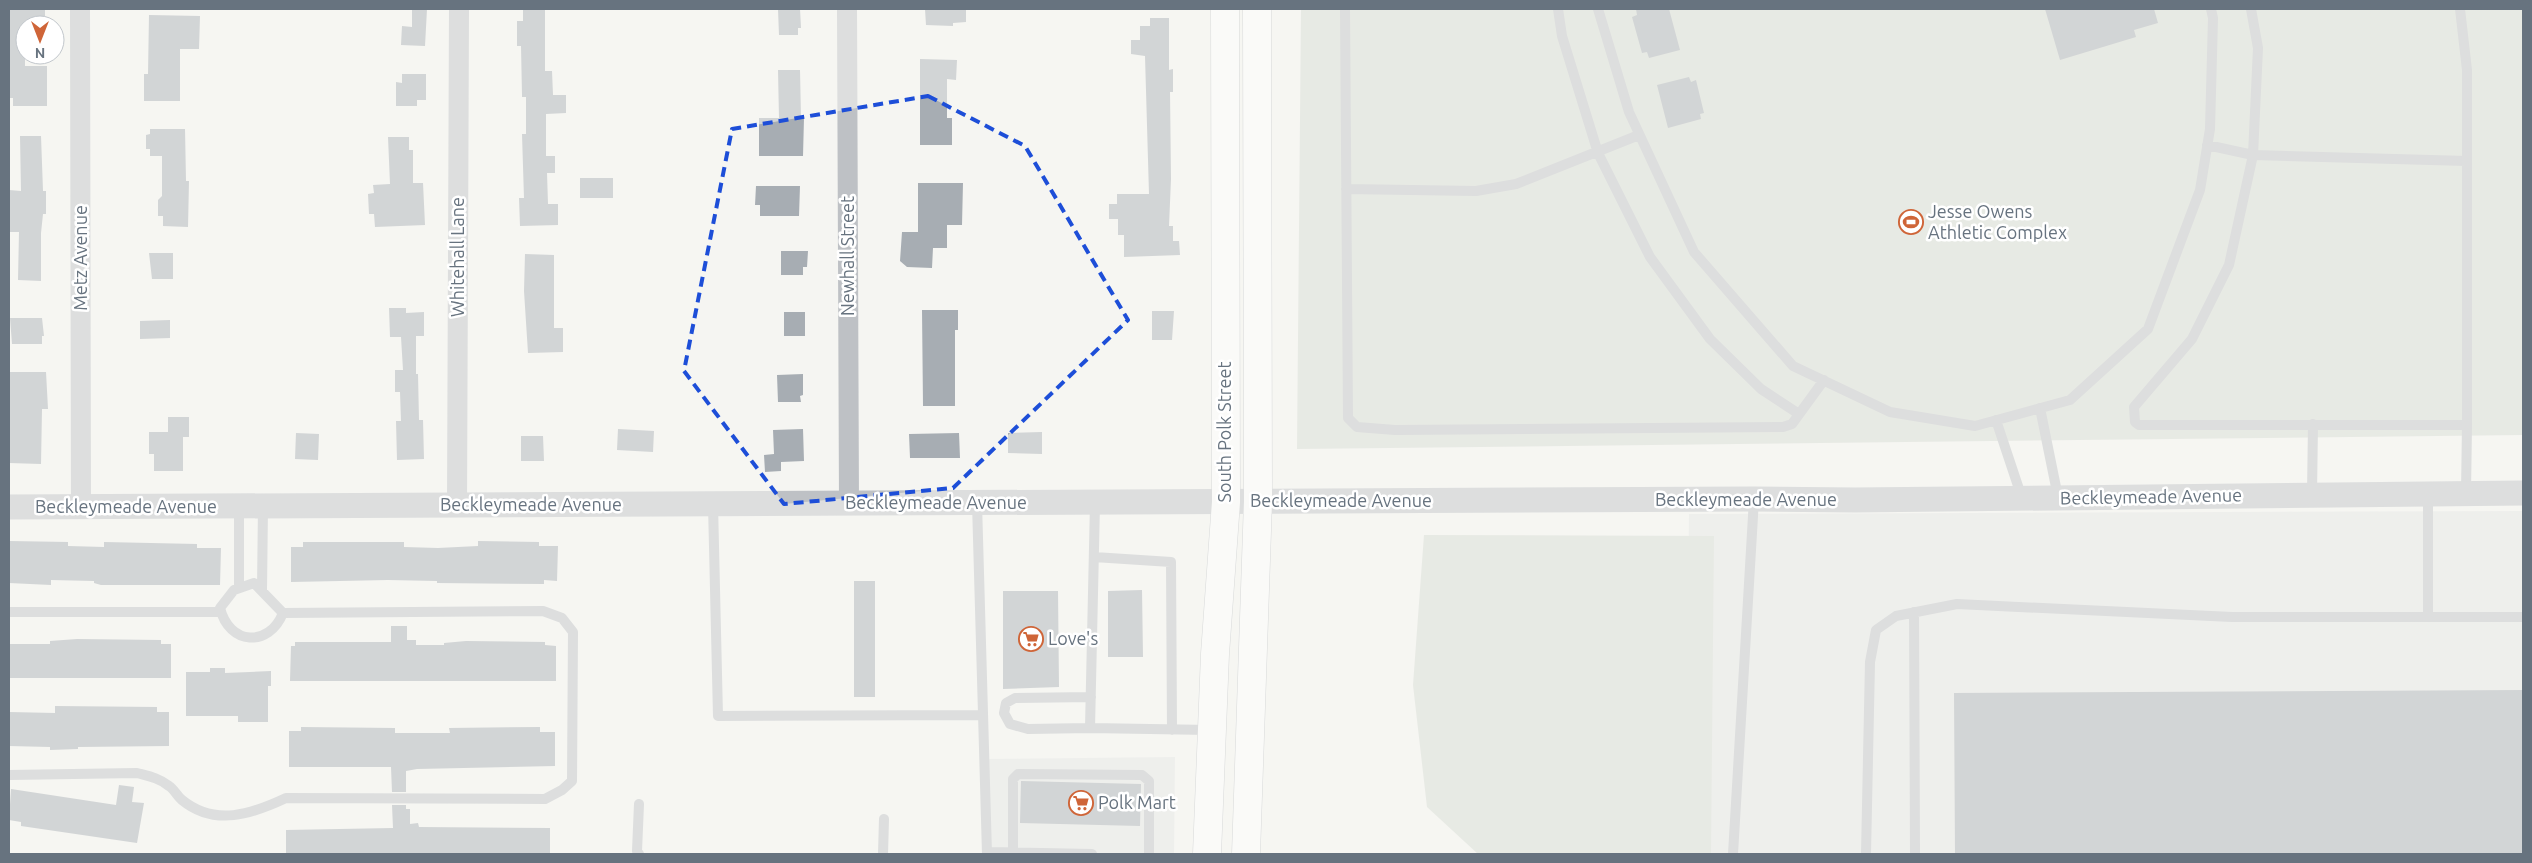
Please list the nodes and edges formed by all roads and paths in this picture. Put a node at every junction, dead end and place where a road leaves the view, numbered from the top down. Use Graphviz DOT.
graph roads {
  1 [pos="80,9"];
  2 [pos="459,9"];
  3 [pos="847,9"];
  4 [pos="1225,9"];
  5 [pos="1257,9"];
  6 [pos="1345,9"];
  7 [pos="1558,9"];
  8 [pos="1598,9"];
  9 [pos="2212,9"];
  10 [pos="2251,9"];
  11 [pos="2460,9"];
  12 [pos="1639,135"];
  13 [pos="2207,145"];
  14 [pos="1598,153"];
  15 [pos="2253,155"];
  16 [pos="2467,161"];
  17 [pos="1346,188"];
  18 [pos="1824,380"];
  19 [pos="2040,408"];
  20 [pos="1799,414"];
  21 [pos="1996,420"];
  22 [pos="2313,424"];
  23 [pos="2467,425"];
  24 [pos="2523,493"];
  25 [pos="2428,494"];
  26 [pos="2466,494"];
  27 [pos="2312,495"];
  28 [pos="1754,498"];
  29 [pos="2022,498"];
  30 [pos="2058,498"];
  31 [pos="1258,501"];
  32 [pos="1095,502"];
  33 [pos="1226,502"];
  34 [pos="849,503"];
  35 [pos="977,503"];
  36 [pos="714,504"];
  37 [pos="457,505"];
  38 [pos="251,506"];
  39 [pos="9,507"];
  40 [pos="81,507"];
  41 [pos="1094,557"];
  42 [pos="239,587"];
  43 [pos="262,590"];
  44 [pos="9,612"];
  45 [pos="221,612"];
  46 [pos="1914,612"];
  47 [pos="283,613"];
  48 [pos="2428,617"];
  49 [pos="2523,617"];
  50 [pos="1091,696"];
  51 [pos="983,715"];
  52 [pos="1090,728"];
  53 [pos="1172,730"];
  54 [pos="1211,730"];
  55 [pos="9,775"];
  56 [pos="639,804"];
  57 [pos="884,819"];
  58 [pos="987,853"];
  59 [pos="1013,853"];
  60 [pos="639,854"];
  61 [pos="883,854"];
  62 [pos="1045,854"];
  63 [pos="1060,854"];
  64 [pos="1078,854"];
  65 [pos="1092,854"];
  66 [pos="1149,854"];
  67 [pos="1206,854"];
  68 [pos="1246,854"];
  69 [pos="1733,854"];
  70 [pos="1866,854"];
  71 [pos="1915,854"];
  1 -- 40 [label="street, Metz Avenue"];
  2 -- 37 [label="street, Whitehall Lane"];
  3 -- 34 [label="street, Newhall Street"];
  4 -- 33 [label="main road, South Polk Street"];
  5 -- 31 [label="main road, South Polk Street"];
  6 -- 17 [label="lane"];
  7 -- 14 [label="lane"];
  8 -- 12 [label="lane"];
  9 -- 13 [label="lane"];
  10 -- 15 [label="lane"];
  11 -- 16 [label="lane"];
  12 -- 14 [label="lane"];
  12 -- 18 [label="lane"];
  13 -- 15 [label="lane"];
  13 -- 19 [label="lane"];
  14 -- 17 [label="lane"];
  14 -- 20 [label="lane"];
  15 -- 16 [label="lane"];
  15 -- 22 [label="lane"];
  16 -- 23 [label="lane"];
  17 -- 20 [label="lane"];
  18 -- 20 [label="lane"];
  18 -- 21 [label="lane"];
  19 -- 21 [label="lane"];
  19 -- 30 [label="lane"];
  21 -- 29 [label="lane"];
  22 -- 23 [label="lane"];
  22 -- 27 [label="lane"];
  23 -- 26 [label="lane"];
  24 -- 26 [label="street, Beckleymeade Avenue"];
  25 -- 26 [label="street, Beckleymeade Avenue"];
  25 -- 27 [label="street, Beckleymeade Avenue"];
  25 -- 48 [label="lane"];
  27 -- 30 [label="street, Beckleymeade Avenue"];
  28 -- 29 [label="street, Beckleymeade Avenue"];
  28 -- 31 [label="street, Beckleymeade Avenue"];
  28 -- 69 [label="lane"];
  29 -- 30 [label="street, Beckleymeade Avenue"];
  31 -- 33 [label="street, Beckleymeade Avenue"];
  31 -- 68 [label="main road, South Polk Street"];
  32 -- 33 [label="street, Beckleymeade Avenue"];
  32 -- 35 [label="street, Beckleymeade Avenue"];
  32 -- 41 [label="lane"];
  33 -- 54 [label="main road, South Polk Street"];
  34 -- 35 [label="street, Beckleymeade Avenue"];
  34 -- 36 [label="street, Beckleymeade Avenue"];
  35 -- 51 [label="lane"];
  36 -- 37 [label="street, Beckleymeade Avenue"];
  36 -- 51 [label="lane"];
  37 -- 38 [label="street, Beckleymeade Avenue"];
  38 -- 40 [label="street, Beckleymeade Avenue"];
  38 -- 42 [label="lane"];
  38 -- 43 [label="lane"];
  39 -- 40 [label="street, Beckleymeade Avenue"];
  41 -- 50 [label="lane"];
  41 -- 53 [label="lane"];
  42 -- 43 [label="lane"];
  42 -- 45 [label="lane"];
  43 -- 47 [label="lane"];
  44 -- 45 [label="lane"];
  45 -- 47 [label="lane"];
  46 -- 48 [label="lane"];
  46 -- 70 [label="lane"];
  46 -- 71 [label="lane"];
  47 -- 55 [label="lane"];
  48 -- 49 [label="lane"];
  50 -- 52 [label="lane"];
  50 -- 52 [label="lane"];
  51 -- 58 [label="lane"];
  52 -- 53 [label="lane"];
  53 -- 54 [label="lane"];
  54 -- 67 [label="main road, South Polk Street"];
  56 -- 60 [label="lane"];
  57 -- 61 [label="lane"];
  58 -- 59 [label="lane"];
  59 -- 62 [label="lane"];
  59 -- 66 [label="lane"];
  62 -- 63 [label="lane"];
  63 -- 64 [label="lane"];
  64 -- 65 [label="lane"];
}
